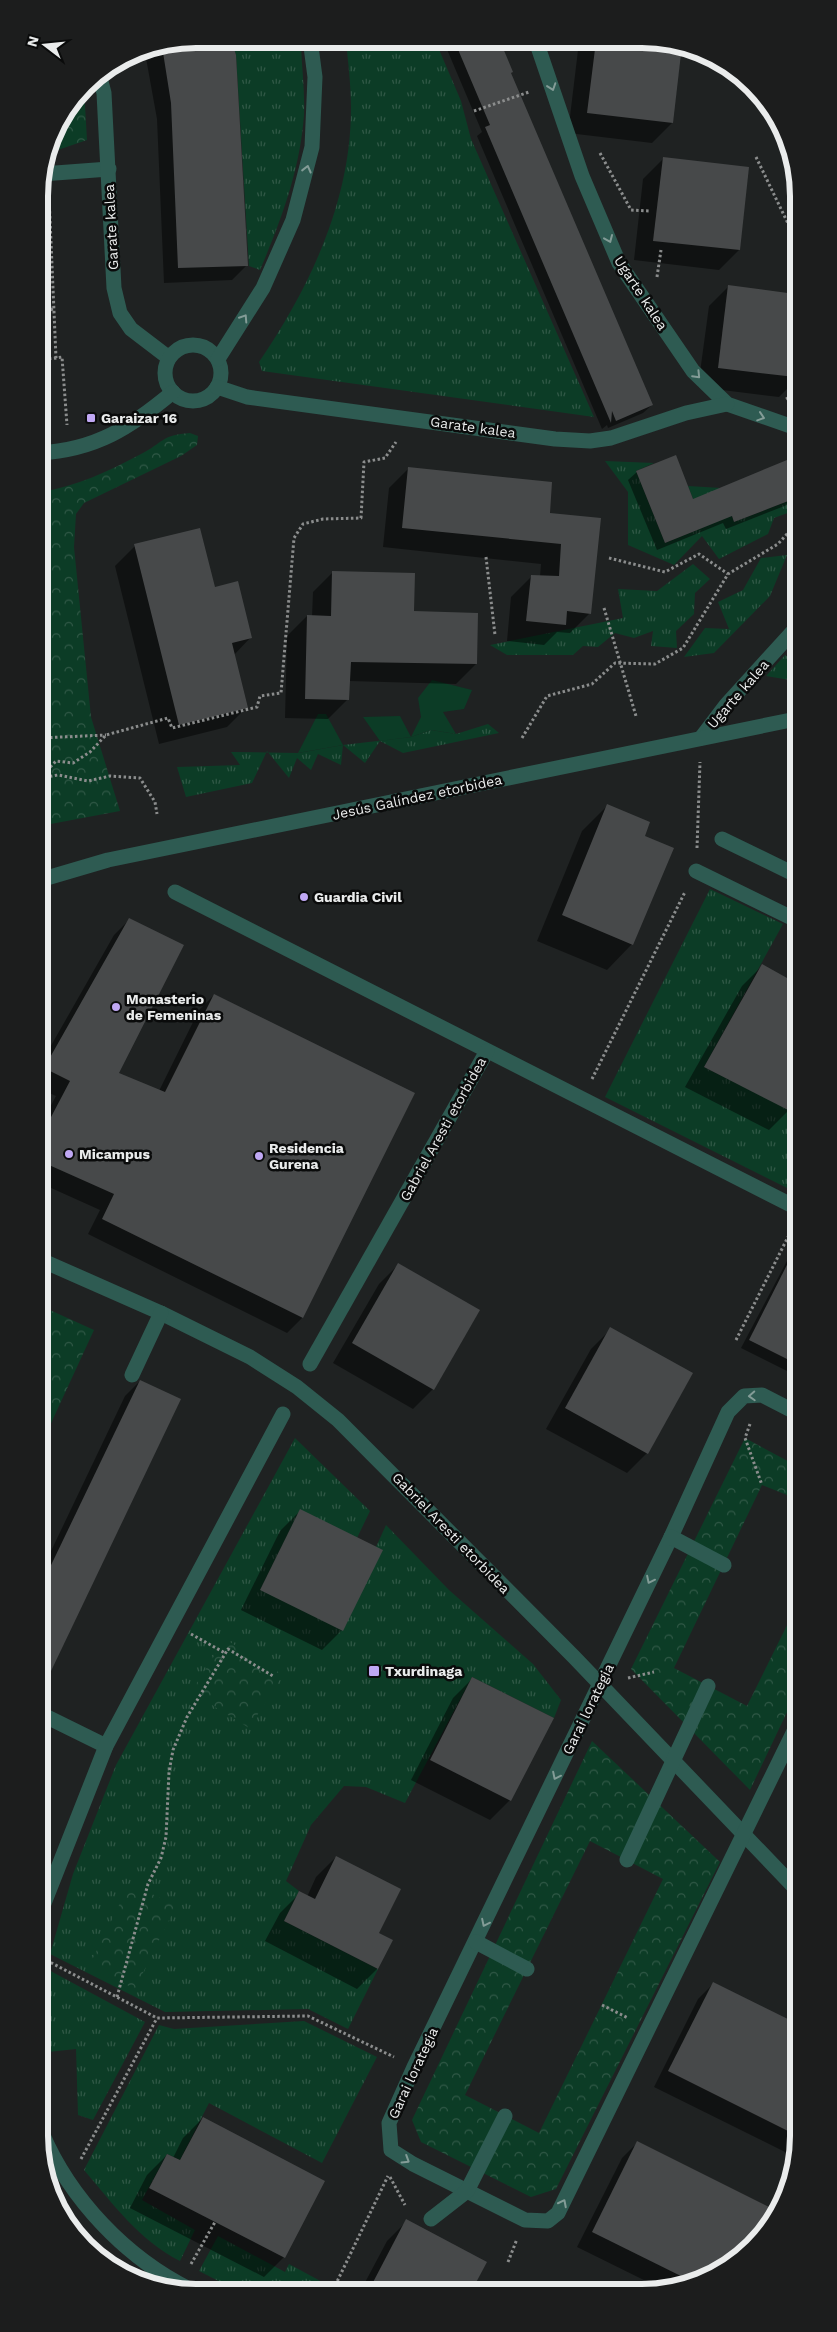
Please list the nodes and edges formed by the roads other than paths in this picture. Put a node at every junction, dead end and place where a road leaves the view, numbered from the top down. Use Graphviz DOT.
graph roads {
  1 [pos="311,48"];
  2 [pos="538,48"];
  3 [pos="101,82"];
  4 [pos="108,170"];
  5 [pos="49,173"];
  6 [pos="169,358"];
  7 [pos="218,359"];
  8 [pos="217,387"];
  9 [pos="173,392"];
  10 [pos="727,404"];
  11 [pos="790,426"];
  12 [pos="48,452"];
  13 [pos="790,635"];
  14 [pos="790,720"];
  15 [pos="701,738"];
  16 [pos="722,838"];
  17 [pos="696,871"];
  18 [pos="790,872"];
  19 [pos="48,878"];
  20 [pos="175,892"];
  21 [pos="790,917"];
  22 [pos="487,1050"];
  23 [pos="789,1204"];
  24 [pos="48,1263"];
  25 [pos="161,1313"];
  26 [pos="310,1364"];
  27 [pos="132,1375"];
  28 [pos="789,1409"];
  29 [pos="283,1414"];
  30 [pos="671,1536"];
  31 [pos="724,1565"];
  32 [pos="600,1685"];
  33 [pos="708,1686"];
  34 [pos="48,1717"];
  35 [pos="789,1741"];
  36 [pos="106,1746"];
  37 [pos="672,1761"];
  38 [pos="744,1836"];
  39 [pos="627,1860"];
  40 [pos="789,1882"];
  41 [pos="48,1896"];
  42 [pos="476,1942"];
  43 [pos="527,1969"];
  44 [pos="505,2116"];
  45 [pos="48,2148"];
  46 [pos="467,2191"];
  47 [pos="431,2219"];
  48 [pos="179,2283"];
  7 -- 1 [label="street, one-way"];
  2 -- 10 [label="street, Ugarte kalea, one-way"];
  3 -- 4 [label="street, Garate kalea"];
  4 -- 5 [label="street"];
  4 -- 6 [label="street, Garate kalea"];
  6 -- 7 [label="street"];
  6 -- 9 [label="street"];
  7 -- 8 [label="street"];
  8 -- 9 [label="street"];
  8 -- 10 [label="street, Garate kalea"];
  9 -- 12 [label="street"];
  10 -- 11 [label="street, Ugarte kalea, one-way"];
  13 -- 15 [label="street, Ugarte kalea"];
  14 -- 15 [label="street, Jesús Galíndez etorbidea"];
  15 -- 19 [label="street, Jesús Galíndez etorbidea"];
  16 -- 18 [label="street"];
  17 -- 21 [label="street"];
  20 -- 22 [label="street, Gabriel Aresti etorbidea"];
  22 -- 23 [label="street, Gabriel Aresti etorbidea"];
  22 -- 26 [label="street, Gabriel Aresti etorbidea"];
  24 -- 25 [label="street, Gabriel Aresti etorbidea"];
  25 -- 27 [label="street"];
  25 -- 32 [label="street, Gabriel Aresti etorbidea"];
  28 -- 30 [label="street, Garai lorategia, one-way"];
  29 -- 36 [label="street"];
  30 -- 31 [label="street"];
  30 -- 32 [label="street, Garai lorategia, one-way"];
  32 -- 37 [label="street, Gabriel Aresti etorbidea"];
  32 -- 42 [label="street, Garai lorategia, one-way"];
  33 -- 37 [label="street"];
  34 -- 36 [label="street"];
  35 -- 38 [label="street"];
  36 -- 41 [label="street"];
  37 -- 38 [label="street, Gabriel Aresti etorbidea"];
  37 -- 39 [label="street"];
  38 -- 40 [label="street, Gabriel Aresti etorbidea"];
  46 -- 38 [label="street, one-way"];
  42 -- 43 [label="street"];
  42 -- 46 [label="street, Garai lorategia, one-way"];
  44 -- 46 [label="street"];
  45 -- 48 [label="street"];
  46 -- 47 [label="street"];
}
